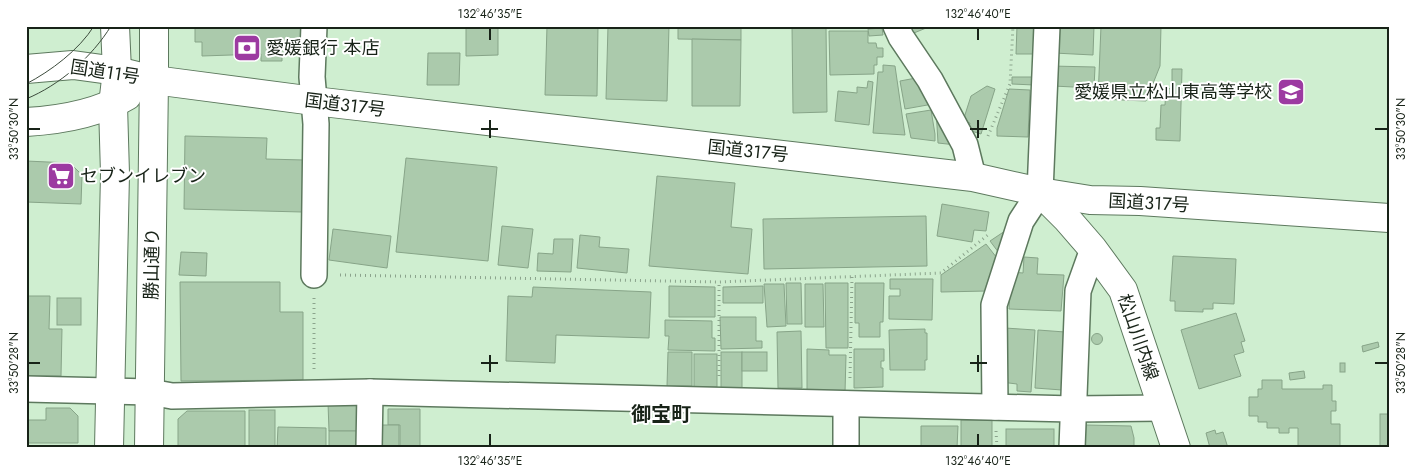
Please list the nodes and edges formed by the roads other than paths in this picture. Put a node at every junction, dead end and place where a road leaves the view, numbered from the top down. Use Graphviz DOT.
graph roads {
  1 [pos="115,26"];
  2 [pos="154,26"];
  3 [pos="314,26"];
  4 [pos="896,26"];
  5 [pos="1047,26"];
  6 [pos="26,69"];
  7 [pos="117,71"];
  8 [pos="154,80"];
  9 [pos="314,102"];
  10 [pos="113,105"];
  11 [pos="26,122"];
  12 [pos="971,168"];
  13 [pos="1040,192"];
  14 [pos="1389,218"];
  15 [pos="1093,249"];
  16 [pos="314,275"];
  17 [pos="26,389"];
  18 [pos="111,392"];
  19 [pos="150,392"];
  20 [pos="370,392"];
  21 [pos="848,404"];
  22 [pos="995,407"];
  23 [pos="1163,408"];
  24 [pos="1073,409"];
  25 [pos="109,448"];
  26 [pos="149,448"];
  27 [pos="369,448"];
  28 [pos="846,448"];
  29 [pos="1072,448"];
  30 [pos="1176,448"];
  1 -- 7 [label="main road"];
  2 -- 8 [label="main road, 勝山通り"];
  3 -- 9 [label="street"];
  4 -- 12 [label="street"];
  5 -- 13 [label="street"];
  6 -- 7 [label="main road, 国道11号"];
  7 -- 8 [label="main road, 国道11号"];
  7 -- 10 [label="main road"];
  8 -- 9 [label="main road, 国道317号"];
  8 -- 10 [label="main road"];
  8 -- 19 [label="main road, 勝山通り"];
  9 -- 12 [label="main road, 国道317号"];
  9 -- 16 [label="street"];
  10 -- 11 [label="main road, 国道11号"];
  10 -- 18 [label="main road"];
  12 -- 13 [label="main road, 国道317号"];
  13 -- 14 [label="main road, 国道317号"];
  13 -- 15 [label="main road, 松山川内線"];
  13 -- 22 [label="street"];
  15 -- 23 [label="main road, 松山川内線"];
  15 -- 24 [label="street"];
  17 -- 18 [label="street"];
  18 -- 19 [label="street"];
  18 -- 25 [label="main road"];
  19 -- 20 [label="street"];
  19 -- 26 [label="main road, 勝山通り"];
  20 -- 21 [label="street"];
  20 -- 27 [label="street"];
  21 -- 22 [label="street"];
  21 -- 28 [label="street"];
  22 -- 24 [label="street"];
  23 -- 24 [label="street"];
  23 -- 30 [label="main road, 松山川内線"];
  24 -- 29 [label="street"];
}
